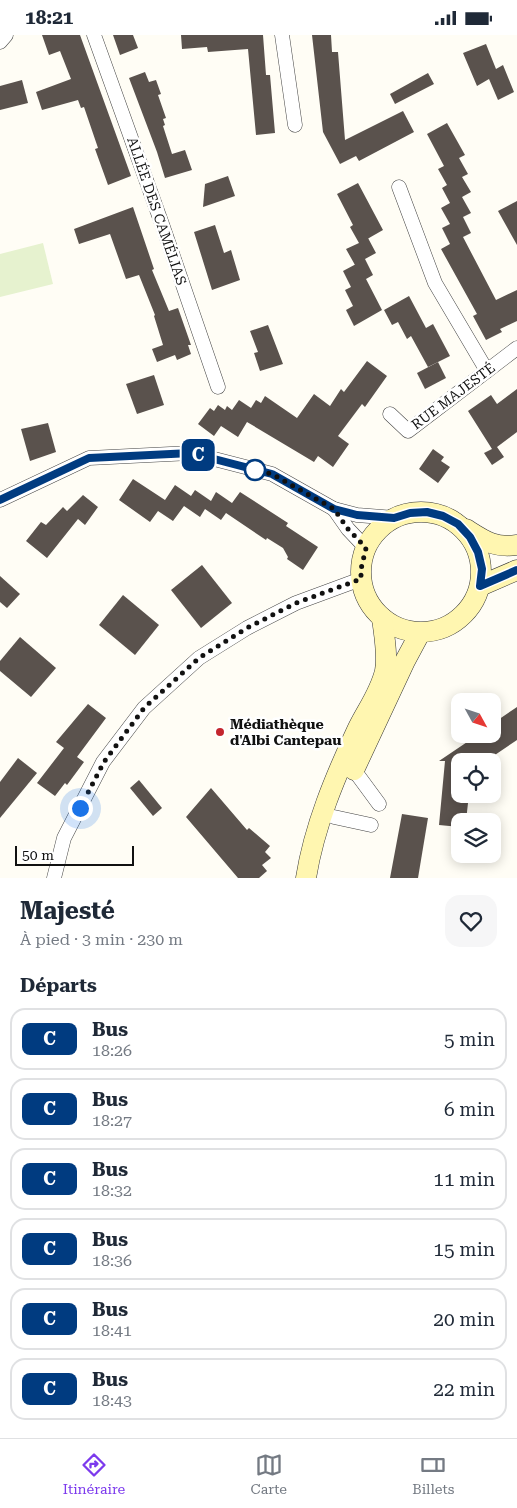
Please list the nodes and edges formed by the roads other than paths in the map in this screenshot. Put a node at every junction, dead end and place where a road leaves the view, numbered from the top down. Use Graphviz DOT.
graph roads {
  1 [pos="6,35"];
  2 [pos="94,35"];
  3 [pos="282,35"];
  4 [pos="0,42"];
  5 [pos="295,125"];
  6 [pos="399,187"];
  7 [pos="517,348"];
  8 [pos="487,371"];
  9 [pos="218,387"];
  10 [pos="390,414"];
  11 [pos="0,500"];
  12 [pos="334,509"];
  13 [pos="394,518"];
  14 [pos="458,524"];
  15 [pos="517,545"];
  16 [pos="366,548"];
  17 [pos="517,570"];
  18 [pos="361,579"];
  19 [pos="480,586"];
  20 [pos="382,618"];
  21 [pos="420,633"];
  22 [pos="354,770"];
  23 [pos="379,804"];
  24 [pos="334,817"];
  25 [pos="371,825"];
  26 [pos="54,878"];
  27 [pos="306,878"];
  28 [pos="318,878"];
  1 -- 4 [label="street"];
  2 -- 9 [label="street, ALLÉE DES CAMÉLIAS"];
  3 -- 5 [label="street"];
  6 -- 8 [label="street"];
  7 -- 8 [label="street, RUE MAJESTÉ"];
  8 -- 10 [label="street, RUE MAJESTÉ"];
  11 -- 12 [label="street"];
  12 -- 13 [label="street"];
  12 -- 16 [label="street"];
  13 -- 14 [label="main road"];
  13 -- 16 [label="main road"];
  14 -- 15 [label="main road"];
  14 -- 19 [label="main road"];
  16 -- 18 [label="main road"];
  17 -- 19 [label="main road"];
  18 -- 20 [label="main road"];
  18 -- 26 [label="street"];
  19 -- 21 [label="main road"];
  20 -- 21 [label="main road"];
  20 -- 27 [label="main road"];
  21 -- 22 [label="main road"];
  22 -- 23 [label="street"];
  22 -- 24 [label="main road"];
  24 -- 25 [label="street"];
  24 -- 28 [label="main road"];
}
